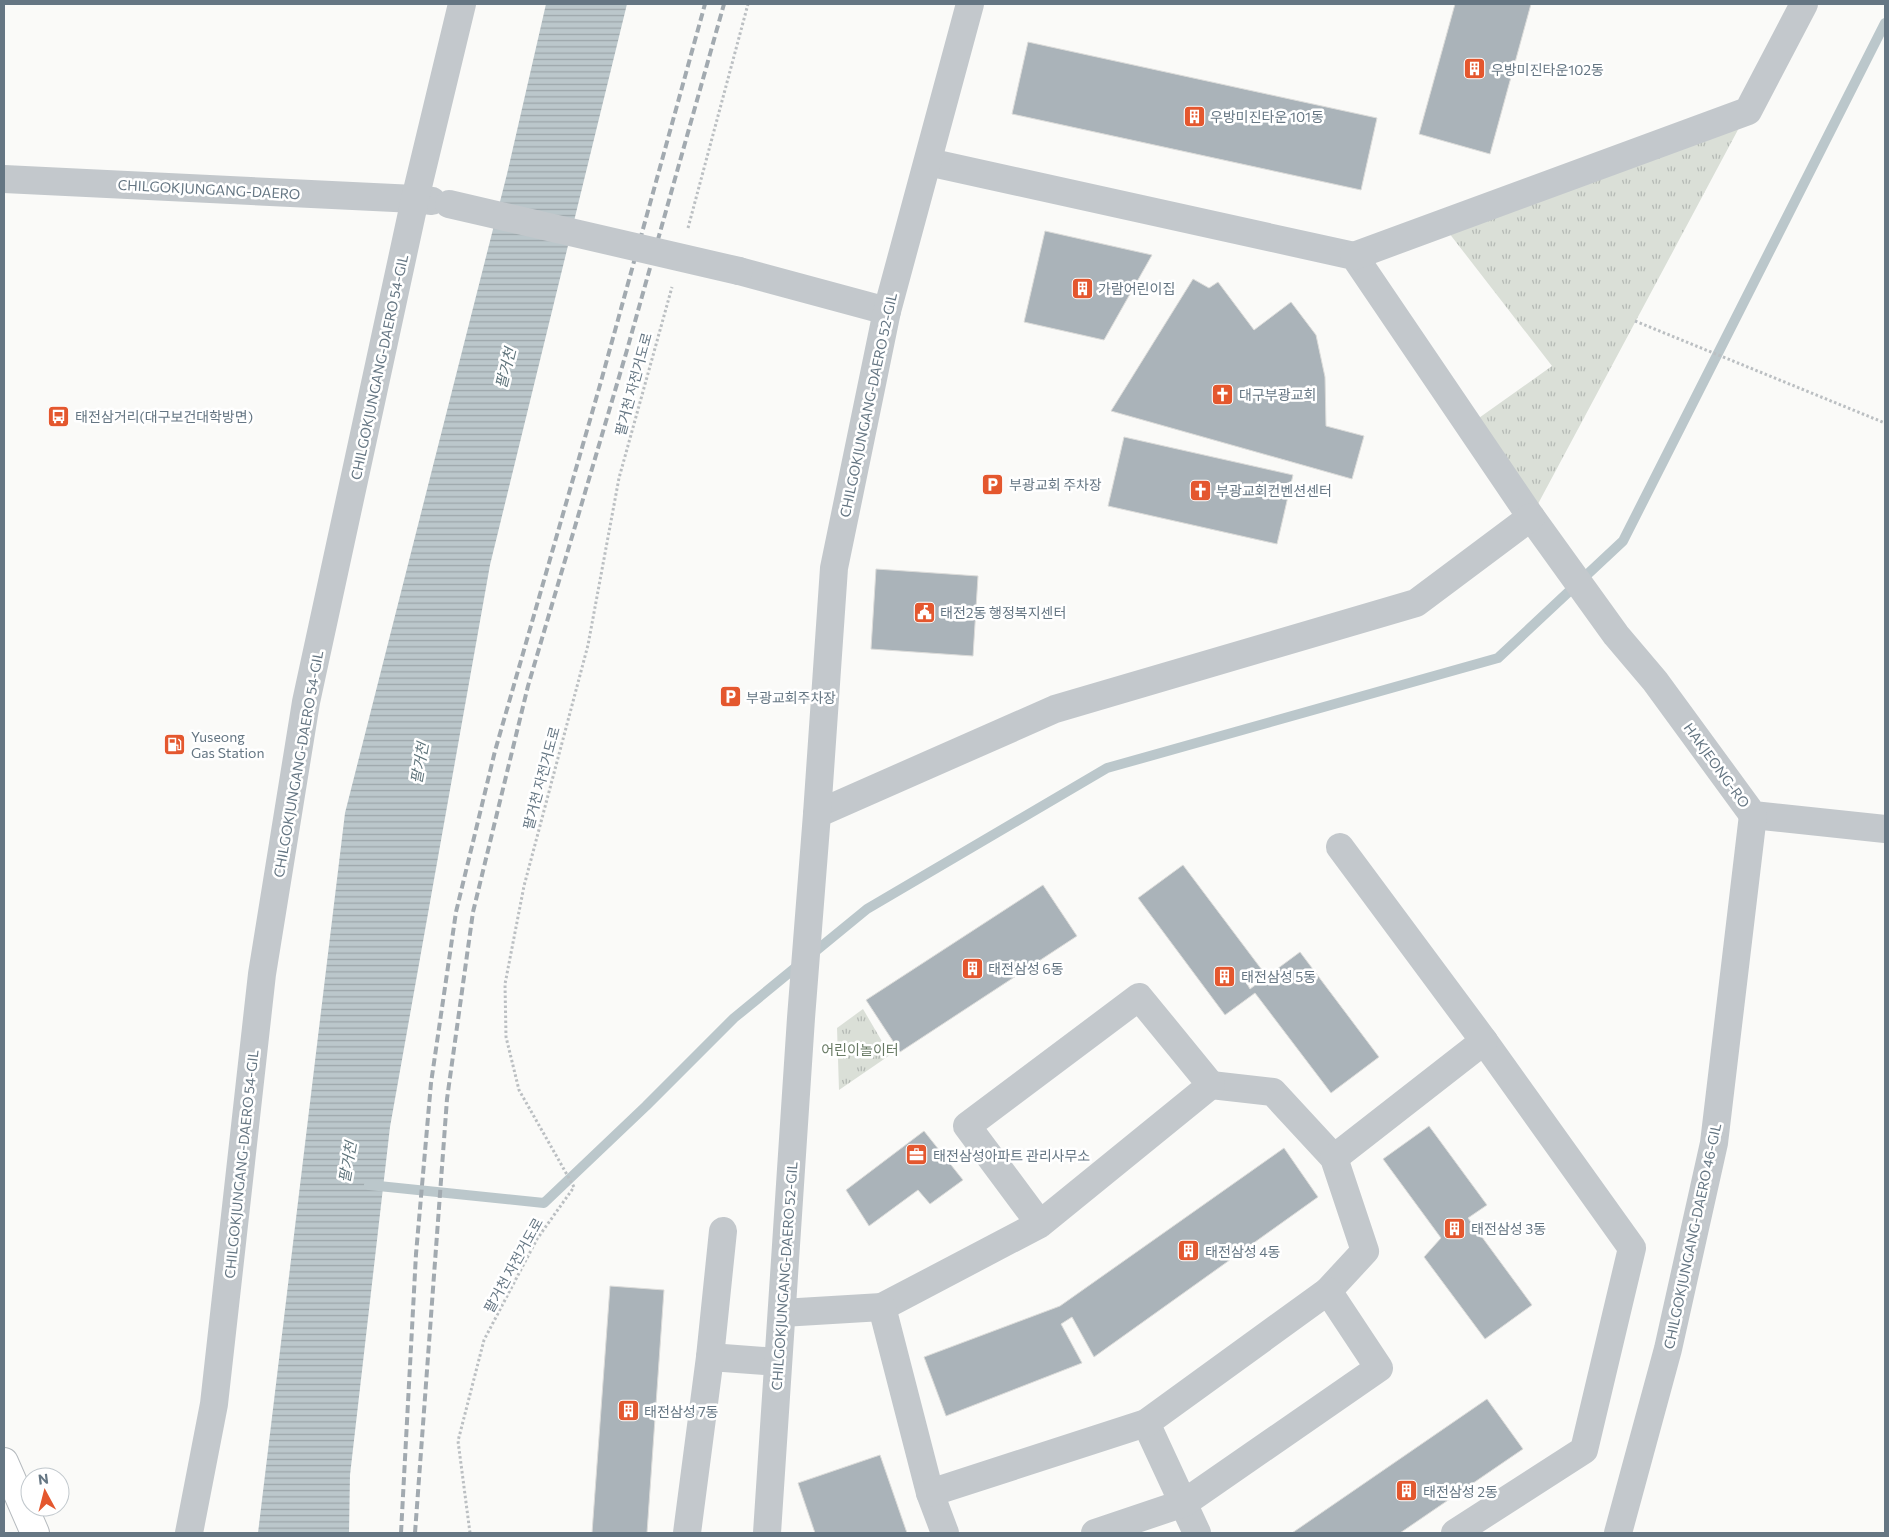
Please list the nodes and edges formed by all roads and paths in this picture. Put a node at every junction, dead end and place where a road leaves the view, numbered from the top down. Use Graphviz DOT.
graph roads {
  1 [pos="462,4"];
  2 [pos="748,4"];
  3 [pos="970,4"];
  4 [pos="1804,4"];
  5 [pos="928,162"];
  6 [pos="4,179"];
  7 [pos="415,198"];
  8 [pos="686,236"];
  9 [pos="1354,256"];
  10 [pos="672,284"];
  11 [pos="887,311"];
  12 [pos="1635,322"];
  13 [pos="1885,423"];
  14 [pos="1531,517"];
  15 [pos="817,814"];
  16 [pos="1753,815"];
  17 [pos="1885,829"];
  18 [pos="1340,847"];
  19 [pos="1484,1041"];
  20 [pos="1211,1085"];
  21 [pos="1334,1158"];
  22 [pos="1040,1224"];
  23 [pos="724,1231"];
  24 [pos="1328,1291"];
  25 [pos="882,1307"];
  26 [pos="782,1313"];
  27 [pos="710,1357"];
  28 [pos="778,1362"];
  29 [pos="1146,1423"];
  30 [pos="4,1462"];
  31 [pos="930,1493"];
  32 [pos="4,1496"];
  33 [pos="1184,1503"];
  34 [pos="34,1533"];
  35 [pos="190,1533"];
  36 [pos="470,1533"];
  37 [pos="687,1533"];
  38 [pos="767,1533"];
  39 [pos="945,1533"];
  40 [pos="1095,1533"];
  41 [pos="1197,1533"];
  42 [pos="1455,1533"];
  43 [pos="1618,1533"];
  1 -- 7 [label="street, CHILGOKJUNGANG-DAERO 54-GIL"];
  2 -- 8 [label="path"];
  3 -- 5 [label="street, CHILGOKJUNGANG-DAERO 52-GIL"];
  4 -- 9 [label="street"];
  5 -- 9 [label="street"];
  5 -- 11 [label="street, CHILGOKJUNGANG-DAERO 52-GIL"];
  6 -- 7 [label="street, CHILGOKJUNGANG-DAERO"];
  7 -- 11 [label="street, CHILGOKJUNGANG-DAERO, bridge"];
  7 -- 35 [label="street, CHILGOKJUNGANG-DAERO 54-GIL"];
  9 -- 14 [label="street, HAKJEONG-RO"];
  10 -- 36 [label="path, 팔거천 자전거도로"];
  11 -- 15 [label="street, CHILGOKJUNGANG-DAERO 52-GIL"];
  12 -- 13 [label="path"];
  14 -- 15 [label="street"];
  14 -- 16 [label="street, HAKJEONG-RO"];
  15 -- 26 [label="street, CHILGOKJUNGANG-DAERO 52-GIL"];
  16 -- 17 [label="street, HAKJEONG-RO"];
  16 -- 43 [label="street, CHILGOKJUNGANG-DAERO 46-GIL"];
  18 -- 19 [label="street"];
  19 -- 21 [label="street"];
  19 -- 42 [label="street"];
  20 -- 21 [label="street"];
  20 -- 22 [label="street"];
  20 -- 22 [label="street"];
  21 -- 24 [label="street"];
  22 -- 25 [label="street"];
  23 -- 27 [label="street"];
  24 -- 29 [label="street"];
  24 -- 33 [label="street"];
  25 -- 26 [label="street"];
  25 -- 31 [label="street"];
  26 -- 28 [label="street, CHILGOKJUNGANG-DAERO 52-GIL"];
  27 -- 28 [label="street"];
  27 -- 37 [label="street"];
  28 -- 38 [label="street, CHILGOKJUNGANG-DAERO 52-GIL"];
  29 -- 31 [label="street"];
  29 -- 33 [label="street"];
  30 -- 34 [label="main road"];
  31 -- 39 [label="street"];
  32 -- 34 [label="main road"];
  33 -- 40 [label="street"];
  33 -- 41 [label="street"];
}
